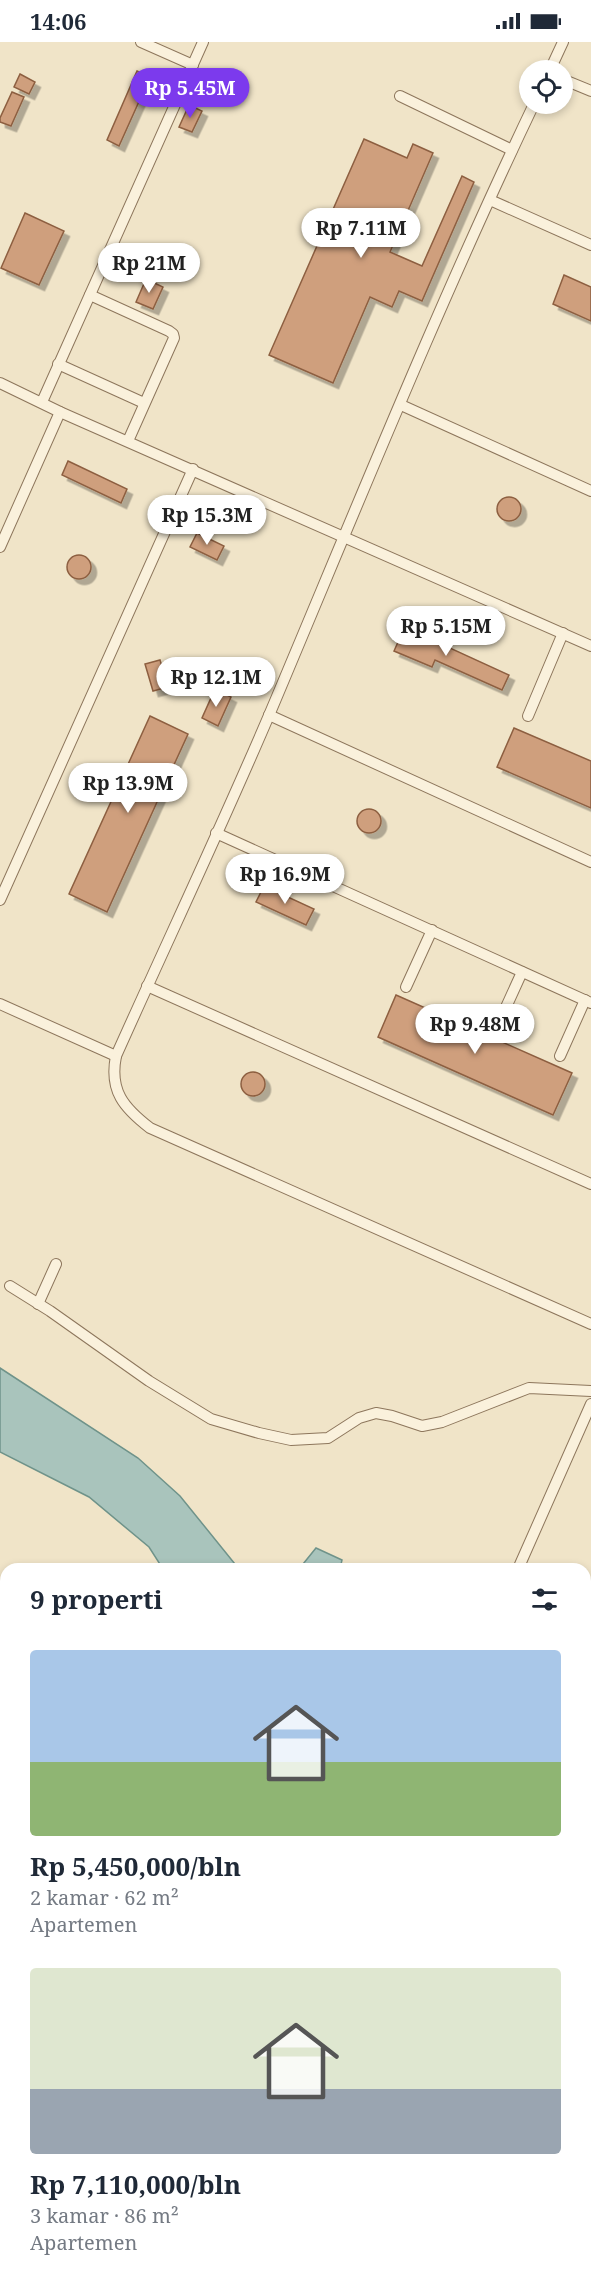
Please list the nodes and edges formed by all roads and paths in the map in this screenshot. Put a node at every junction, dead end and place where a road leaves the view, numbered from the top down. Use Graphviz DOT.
graph roads {
  1 [pos="141,42"];
  2 [pos="203,42"];
  3 [pos="563,42"];
  4 [pos="555,60"];
  5 [pos="193,65"];
  6 [pos="573,84"];
  7 [pos="591,91"];
  8 [pos="400,96"];
  9 [pos="529,114"];
  10 [pos="512,150"];
  11 [pos="490,200"];
  12 [pos="591,245"];
  13 [pos="90,295"];
  14 [pos="58,364"];
  15 [pos="0,383"];
  16 [pos="42,402"];
  17 [pos="144,403"];
  18 [pos="401,405"];
  19 [pos="60,412"];
  20 [pos="128,441"];
  21 [pos="193,469"];
  22 [pos="591,490"];
  23 [pos="343,536"];
  24 [pos="0,547"];
  25 [pos="563,633"];
  26 [pos="591,646"];
  27 [pos="269,715"];
  28 [pos="528,716"];
  29 [pos="216,833"];
  30 [pos="591,861"];
  31 [pos="0,900"];
  32 [pos="432,930"];
  33 [pos="522,972"];
  34 [pos="147,986"];
  35 [pos="406,987"];
  36 [pos="588,1001"];
  37 [pos="0,1004"];
  38 [pos="497,1027"];
  39 [pos="116,1056"];
  40 [pos="560,1056"];
  41 [pos="591,1184"];
  42 [pos="56,1264"];
  43 [pos="10,1286"];
  44 [pos="38,1304"];
  45 [pos="591,1324"];
  46 [pos="591,1391"];
  47 [pos="591,1404"];
  48 [pos="521,1563"];
  1 -- 5 [label="lane"];
  2 -- 5 [label="lane"];
  3 -- 4 [label="lane"];
  5 -- 13 [label="lane"];
  6 -- 7 [label="lane"];
  8 -- 10 [label="lane"];
  9 -- 10 [label="lane"];
  10 -- 11 [label="lane"];
  11 -- 12 [label="lane"];
  11 -- 18 [label="lane"];
  13 -- 14 [label="lane"];
  13 -- 17 [label="lane"];
  14 -- 16 [label="lane"];
  14 -- 17 [label="lane"];
  15 -- 16 [label="lane"];
  16 -- 19 [label="lane"];
  17 -- 20 [label="lane"];
  18 -- 22 [label="lane"];
  18 -- 23 [label="lane"];
  19 -- 20 [label="lane"];
  19 -- 24 [label="lane"];
  20 -- 21 [label="lane"];
  21 -- 23 [label="lane"];
  21 -- 31 [label="lane"];
  23 -- 25 [label="lane"];
  23 -- 27 [label="lane"];
  25 -- 26 [label="lane"];
  25 -- 28 [label="lane"];
  27 -- 29 [label="lane"];
  27 -- 30 [label="lane"];
  29 -- 32 [label="lane"];
  29 -- 34 [label="lane"];
  32 -- 33 [label="lane"];
  32 -- 35 [label="lane"];
  33 -- 36 [label="lane"];
  33 -- 38 [label="lane"];
  34 -- 39 [label="lane"];
  34 -- 41 [label="lane"];
  36 -- 40 [label="lane"];
  37 -- 39 [label="lane"];
  39 -- 45 [label="lane"];
  42 -- 44 [label="lane"];
  43 -- 44 [label="lane"];
  44 -- 46 [label="lane"];
  47 -- 48 [label="lane"];
}
